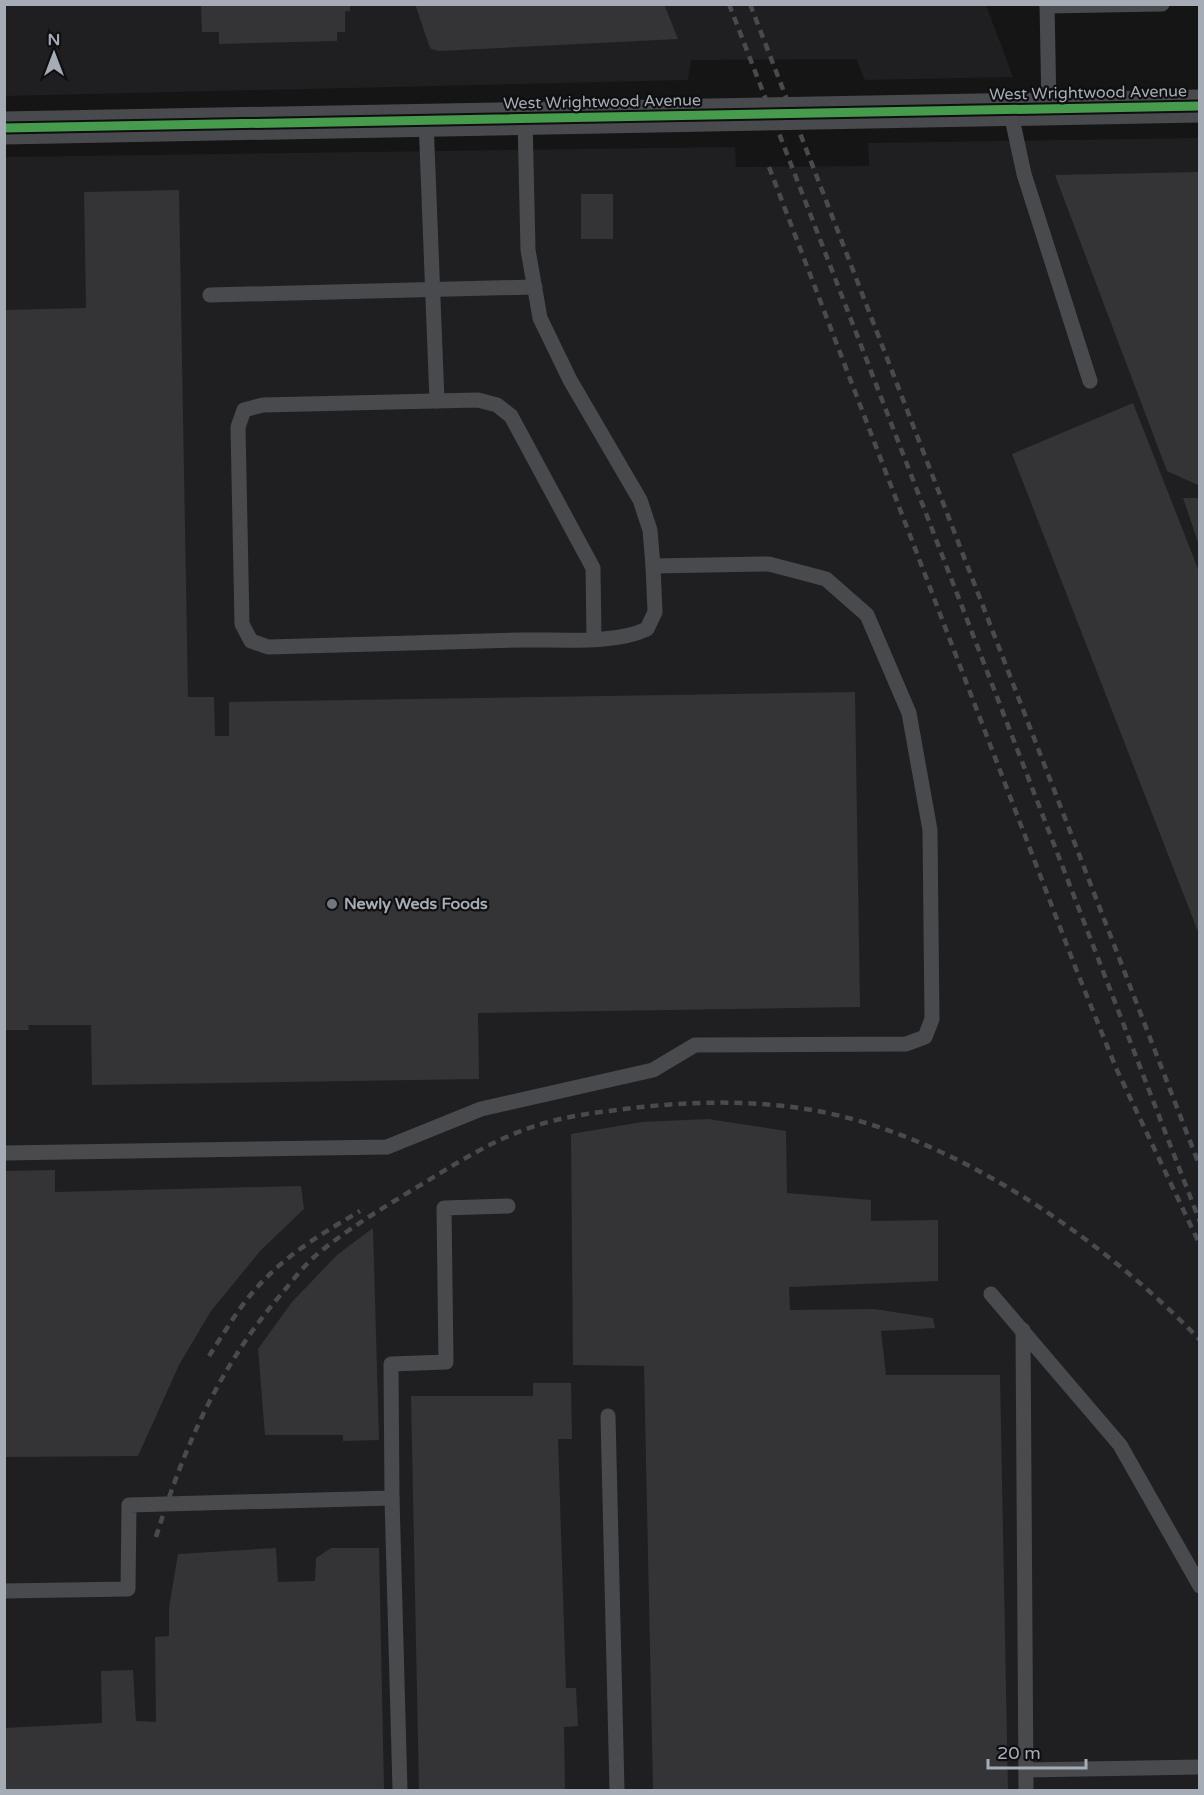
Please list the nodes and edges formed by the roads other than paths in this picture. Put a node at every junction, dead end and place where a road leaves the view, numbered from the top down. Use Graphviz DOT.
graph roads {
  1 [pos="1162,4"];
  2 [pos="1047,5"];
  3 [pos="1200,106"];
  4 [pos="1049,108"];
  5 [pos="1010,109"];
  6 [pos="525,118"];
  7 [pos="426,120"];
  8 [pos="4,128"];
  9 [pos="535,287"];
  10 [pos="433,290"];
  11 [pos="210,295"];
  12 [pos="1090,381"];
  13 [pos="437,401"];
  14 [pos="652,566"];
  15 [pos="594,638"];
  16 [pos="4,1153"];
  17 [pos="508,1206"];
  18 [pos="992,1294"];
  19 [pos="1023,1330"];
  20 [pos="608,1416"];
  21 [pos="392,1498"];
  22 [pos="1200,1586"];
  23 [pos="4,1591"];
  24 [pos="1200,1767"];
  25 [pos="1026,1770"];
  26 [pos="400,1791"];
  27 [pos="617,1791"];
  28 [pos="1026,1791"];
  1 -- 2 [label="lane"];
  2 -- 4 [label="lane"];
  3 -- 4 [label="street, West Wrightwood Avenue"];
  4 -- 5 [label="street, West Wrightwood Avenue"];
  5 -- 6 [label="street, West Wrightwood Avenue"];
  5 -- 12 [label="lane"];
  6 -- 7 [label="street, West Wrightwood Avenue"];
  6 -- 9 [label="lane"];
  7 -- 8 [label="street, West Wrightwood Avenue"];
  7 -- 10 [label="lane"];
  9 -- 10 [label="lane"];
  9 -- 14 [label="lane"];
  10 -- 11 [label="lane"];
  10 -- 13 [label="lane"];
  13 -- 15 [label="lane"];
  13 -- 15 [label="lane"];
  14 -- 15 [label="lane"];
  14 -- 16 [label="lane"];
  17 -- 21 [label="lane"];
  18 -- 19 [label="lane"];
  19 -- 22 [label="lane"];
  19 -- 25 [label="lane"];
  20 -- 27 [label="lane"];
  21 -- 23 [label="lane"];
  21 -- 26 [label="lane"];
  24 -- 25 [label="lane"];
  25 -- 28 [label="lane"];
}
